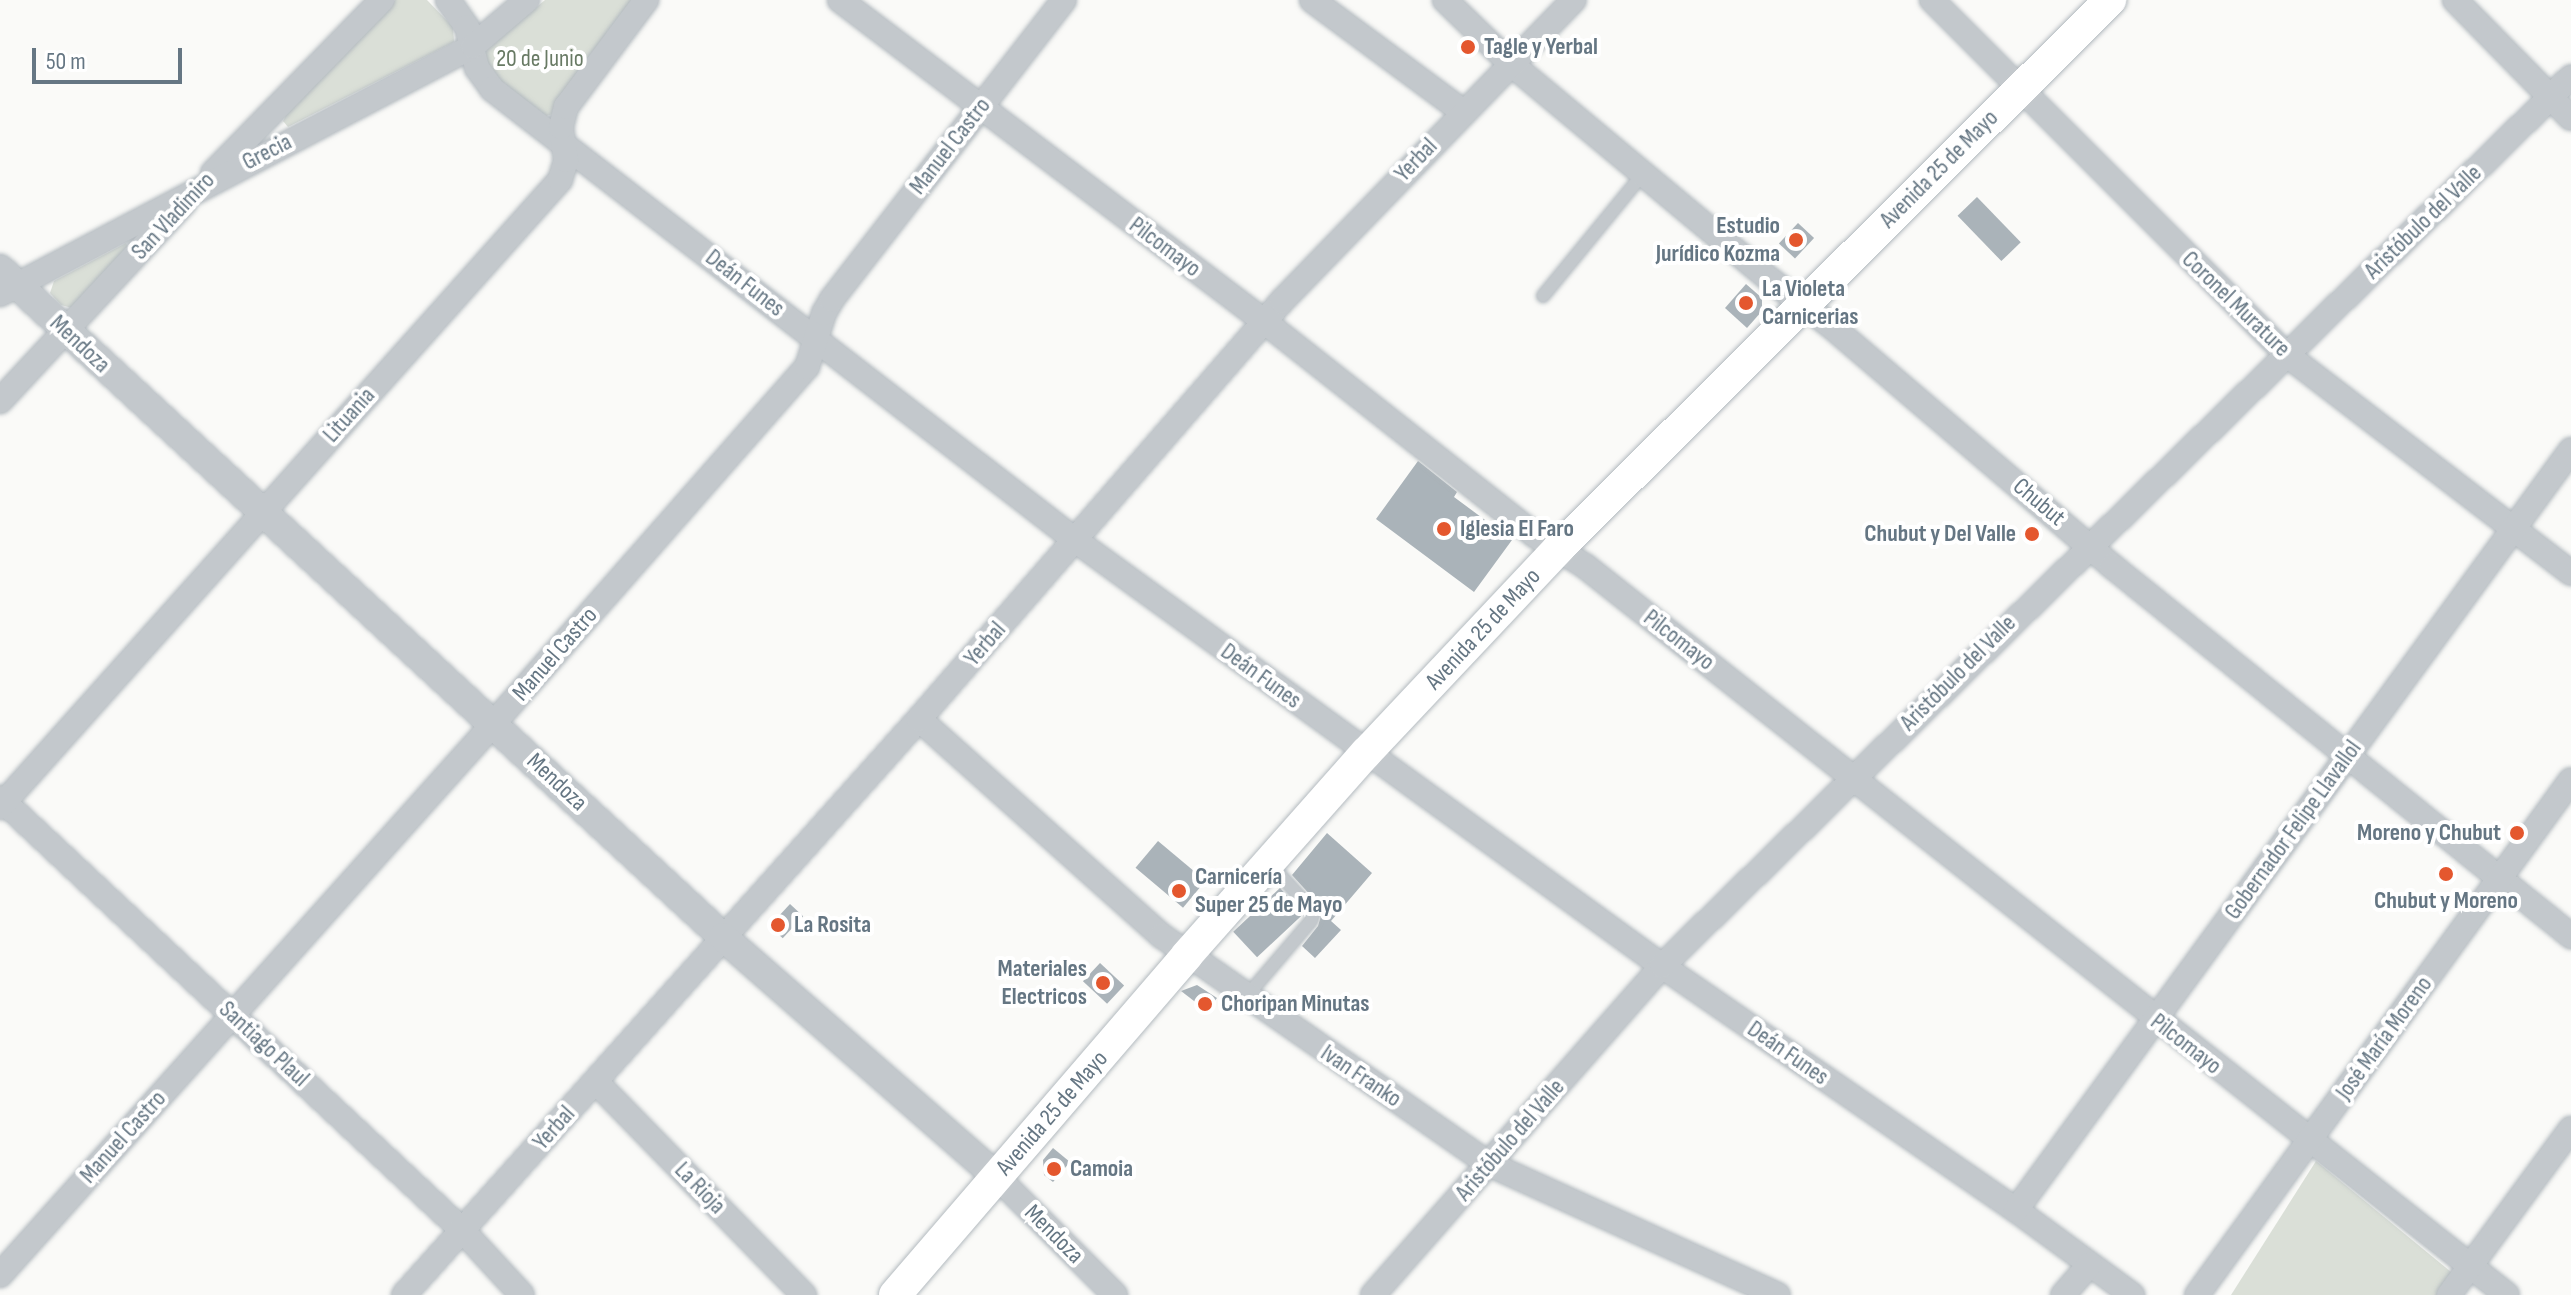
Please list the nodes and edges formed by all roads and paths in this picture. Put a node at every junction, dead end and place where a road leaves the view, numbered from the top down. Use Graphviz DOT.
graph roads {
  1 [pos="382,0"];
  2 [pos="448,0"];
  3 [pos="527,0"];
  4 [pos="646,0"];
  5 [pos="840,0"];
  6 [pos="1064,0"];
  7 [pos="1312,0"];
  8 [pos="1445,0"];
  9 [pos="1574,0"];
  10 [pos="1932,0"];
  11 [pos="2110,0"];
  12 [pos="2455,0"];
  13 [pos="473,46"];
  14 [pos="1510,63"];
  15 [pos="2571,77"];
  16 [pos="2018,90"];
  17 [pos="2551,98"];
  18 [pos="979,108"];
  19 [pos="1462,111"];
  20 [pos="2571,118"];
  21 [pos="562,143"];
  22 [pos="1643,174"];
  23 [pos="197,189"];
  24 [pos="6,283"];
  25 [pos="1543,296"];
  26 [pos="1803,305"];
  27 [pos="1265,322"];
  28 [pos="66,332"];
  29 [pos="817,338"];
  30 [pos="2287,355"];
  31 [pos="0,401"];
  32 [pos="2571,450"];
  33 [pos="264,510"];
  34 [pos="2515,530"];
  35 [pos="1075,540"];
  36 [pos="2089,545"];
  37 [pos="1558,549"];
  38 [pos="2571,573"];
  39 [pos="919,719"];
  40 [pos="494,723"];
  41 [pos="1366,753"];
  42 [pos="2347,757"];
  43 [pos="1853,777"];
  44 [pos="2571,780"];
  45 [pos="1,802"];
  46 [pos="1269,863"];
  47 [pos="2501,880"];
  48 [pos="2571,936"];
  49 [pos="723,937"];
  50 [pos="1187,955"];
  51 [pos="1662,966"];
  52 [pos="1246,997"];
  53 [pos="233,1014"];
  54 [pos="2154,1018"];
  55 [pos="596,1082"];
  56 [pos="2571,1129"];
  57 [pos="2309,1141"];
  58 [pos="1489,1164"];
  59 [pos="997,1177"];
  60 [pos="2016,1210"];
  61 [pos="462,1230"];
  62 [pos="2089,1265"];
  63 [pos="2470,1267"];
  64 [pos="0,1275"];
  65 [pos="1384,1291"];
  66 [pos="404,1295"];
  67 [pos="522,1295"];
  68 [pos="804,1295"];
  69 [pos="895,1295"];
  70 [pos="1115,1295"];
  71 [pos="1778,1295"];
  72 [pos="2063,1295"];
  73 [pos="2132,1295"];
  74 [pos="2197,1295"];
  75 [pos="2449,1295"];
  76 [pos="2507,1295"];
  1 -- 23 [label="street, San Vladimiro"];
  2 -- 13 [label="street, Deán Funes"];
  3 -- 13 [label="street, Grecia"];
  4 -- 21 [label="street, Lituania"];
  5 -- 18 [label="street, Pilcomayo"];
  6 -- 18 [label="street, Manuel Castro"];
  7 -- 19 [label="street"];
  8 -- 14 [label="street, Chubut"];
  9 -- 14 [label="street, Yerbal"];
  10 -- 16 [label="street, Coronel Murature"];
  11 -- 16 [label="main road, Avenida 25 de Mayo"];
  12 -- 17 [label="street"];
  13 -- 21 [label="street, Deán Funes"];
  13 -- 23 [label="street, Grecia"];
  14 -- 19 [label="street, Yerbal"];
  14 -- 22 [label="street, Chubut"];
  15 -- 17 [label="street, Aristóbulo del Valle"];
  16 -- 26 [label="main road, Avenida 25 de Mayo"];
  16 -- 30 [label="street, Coronel Murature"];
  17 -- 20 [label="street"];
  17 -- 30 [label="street, Aristóbulo del Valle"];
  18 -- 27 [label="street, Pilcomayo"];
  18 -- 29 [label="street, Manuel Castro"];
  19 -- 27 [label="street, Yerbal"];
  21 -- 29 [label="street, Deán Funes"];
  21 -- 33 [label="street, Lituania"];
  22 -- 25 [label="lane"];
  22 -- 26 [label="street, Chubut"];
  23 -- 24 [label="street, Grecia"];
  23 -- 28 [label="street, San Vladimiro"];
  24 -- 28 [label="street, Mendoza"];
  26 -- 36 [label="street, Chubut"];
  26 -- 37 [label="main road, Avenida 25 de Mayo"];
  27 -- 35 [label="street, Yerbal"];
  27 -- 37 [label="street, Pilcomayo"];
  28 -- 31 [label="street, San Vladimiro"];
  28 -- 33 [label="street, Mendoza"];
  29 -- 35 [label="street, Deán Funes"];
  29 -- 40 [label="street, Manuel Castro"];
  30 -- 34 [label="street, Coronel Murature"];
  30 -- 36 [label="street, Aristóbulo del Valle"];
  32 -- 34 [label="street, Gobernador Felipe Llavallol"];
  33 -- 40 [label="street, Mendoza"];
  33 -- 45 [label="street, Lituania"];
  34 -- 38 [label="street, Coronel Murature"];
  34 -- 42 [label="street, Gobernador Felipe Llavallol"];
  35 -- 39 [label="street, Yerbal"];
  35 -- 41 [label="street, Deán Funes"];
  36 -- 42 [label="street, Chubut"];
  36 -- 43 [label="street, Aristóbulo del Valle"];
  37 -- 41 [label="main road, Avenida 25 de Mayo"];
  37 -- 43 [label="street, Pilcomayo"];
  39 -- 49 [label="street, Yerbal"];
  39 -- 50 [label="street, Ivan Franko"];
  40 -- 49 [label="street, Mendoza"];
  40 -- 53 [label="street, Manuel Castro"];
  41 -- 46 [label="main road, Avenida 25 de Mayo"];
  41 -- 51 [label="street, Deán Funes"];
  42 -- 47 [label="street, Chubut"];
  42 -- 54 [label="street, Gobernador Felipe Llavallol"];
  43 -- 51 [label="street, Aristóbulo del Valle"];
  43 -- 54 [label="street, Pilcomayo"];
  44 -- 47 [label="street, José María Moreno"];
  45 -- 53 [label="street, Santiago Plaul"];
  46 -- 50 [label="main road, Avenida 25 de Mayo"];
  46 -- 52 [label="lane"];
  47 -- 48 [label="street, Chubut"];
  47 -- 57 [label="street, José María Moreno"];
  49 -- 55 [label="street, Yerbal"];
  49 -- 59 [label="street, Mendoza"];
  50 -- 52 [label="street, Ivan Franko"];
  50 -- 59 [label="main road, Avenida 25 de Mayo"];
  51 -- 58 [label="street, Aristóbulo del Valle"];
  51 -- 60 [label="street, Deán Funes"];
  52 -- 58 [label="street, Ivan Franko"];
  53 -- 61 [label="street, Santiago Plaul"];
  53 -- 64 [label="street, Manuel Castro"];
  54 -- 57 [label="street, Pilcomayo"];
  54 -- 60 [label="street, Gobernador Felipe Llavallol"];
  55 -- 61 [label="street, Yerbal"];
  55 -- 68 [label="street, La Rioja"];
  56 -- 63 [label="street"];
  57 -- 63 [label="street, Pilcomayo"];
  57 -- 74 [label="street, José María Moreno"];
  58 -- 65 [label="street, Aristóbulo del Valle"];
  58 -- 71 [label="street, Ivan Franko"];
  59 -- 69 [label="main road, Avenida 25 de Mayo"];
  59 -- 70 [label="street, Mendoza"];
  60 -- 62 [label="street, Deán Funes"];
  61 -- 66 [label="street, Yerbal"];
  61 -- 67 [label="street, Santiago Plaul"];
  62 -- 72 [label="street"];
  62 -- 73 [label="street, Deán Funes"];
  63 -- 75 [label="street"];
  63 -- 76 [label="street, Pilcomayo"];
}
